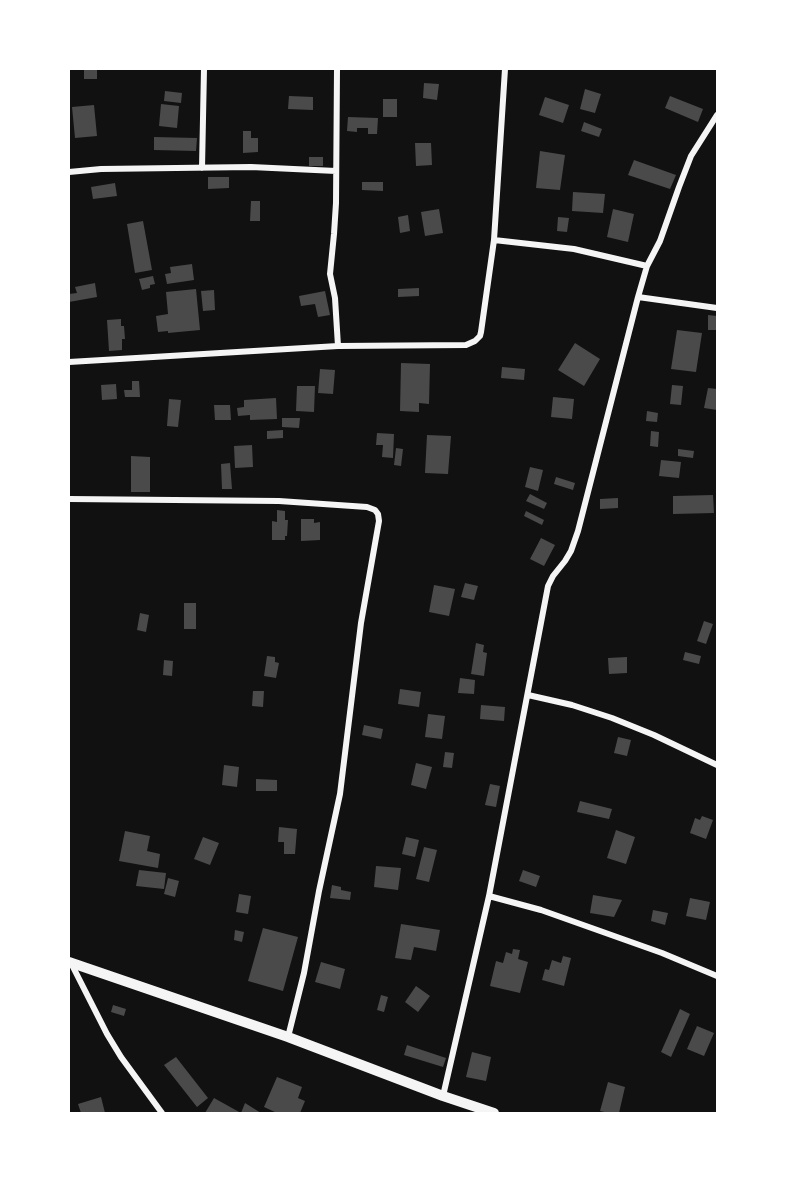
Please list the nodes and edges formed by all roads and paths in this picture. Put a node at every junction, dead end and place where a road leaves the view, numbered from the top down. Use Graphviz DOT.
graph roads {
  1 [pos="204,69"];
  2 [pos="337,69"];
  3 [pos="505,69"];
  4 [pos="717,115"];
  5 [pos="202,168"];
  6 [pos="336,171"];
  7 [pos="69,172"];
  8 [pos="494,240"];
  9 [pos="647,266"];
  10 [pos="638,297"];
  11 [pos="717,308"];
  12 [pos="338,346"];
  13 [pos="69,362"];
  14 [pos="69,499"];
  15 [pos="528,695"];
  16 [pos="717,765"];
  17 [pos="489,896"];
  18 [pos="70,962"];
  19 [pos="717,976"];
  20 [pos="288,1036"];
  21 [pos="443,1096"];
  22 [pos="159,1112"];
  23 [pos="494,1113"];
  1 -- 5 [label="street"];
  2 -- 6 [label="street"];
  3 -- 8 [label="street"];
  4 -- 9 [label="street"];
  5 -- 6 [label="street"];
  5 -- 7 [label="street"];
  6 -- 12 [label="street"];
  8 -- 9 [label="street"];
  8 -- 12 [label="street"];
  9 -- 10 [label="street"];
  10 -- 11 [label="street"];
  10 -- 15 [label="street"];
  12 -- 13 [label="street"];
  14 -- 20 [label="street"];
  15 -- 16 [label="street"];
  15 -- 17 [label="street"];
  17 -- 19 [label="street"];
  17 -- 21 [label="street"];
  18 -- 20 [label="street"];
  18 -- 22 [label="street"];
  20 -- 21 [label="street"];
  21 -- 23 [label="street"];
}
